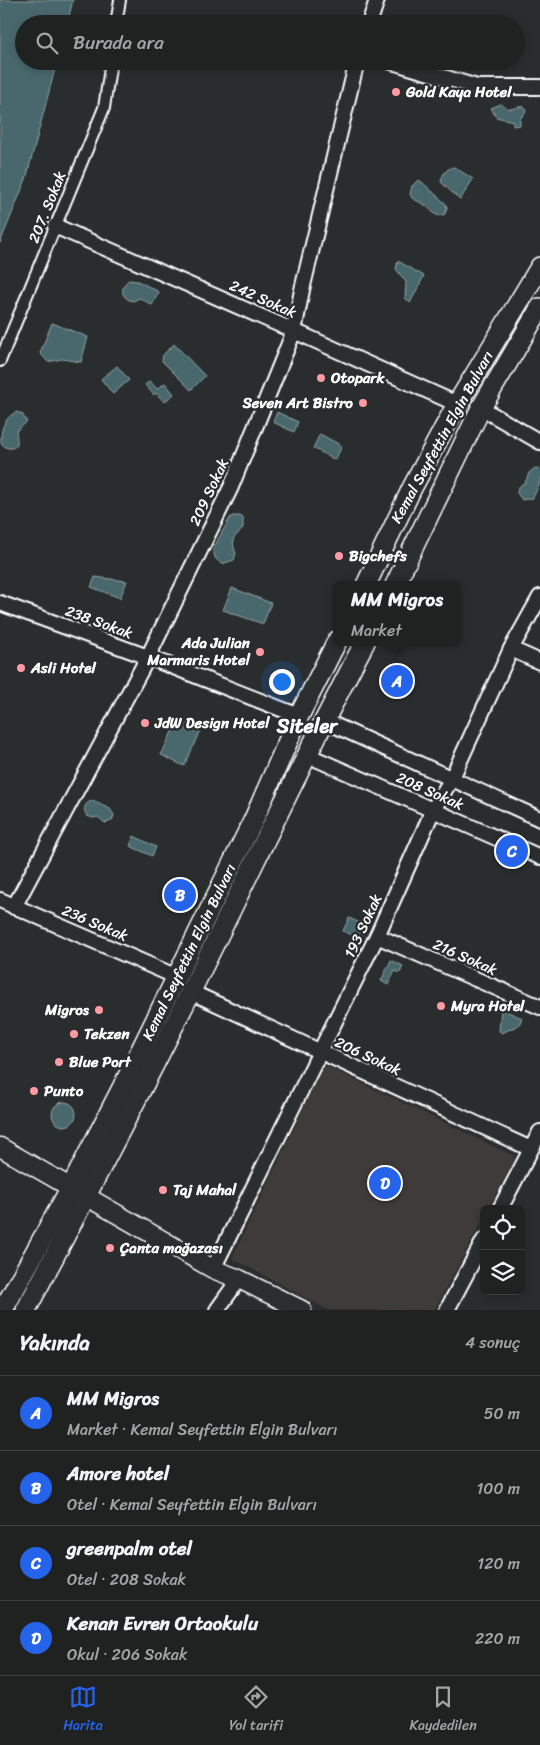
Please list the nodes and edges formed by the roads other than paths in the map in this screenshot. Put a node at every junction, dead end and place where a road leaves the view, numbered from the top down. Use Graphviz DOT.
graph roads {
  1 [pos="120,0"];
  2 [pos="377,0"];
  3 [pos="118,15"];
  4 [pos="372,15"];
  5 [pos="110,70"];
  6 [pos="355,70"];
  7 [pos="419,70"];
  8 [pos="540,87"];
  9 [pos="55,226"];
  10 [pos="540,267"];
  11 [pos="540,308"];
  12 [pos="294,331"];
  13 [pos="0,361"];
  14 [pos="457,404"];
  15 [pos="481,408"];
  16 [pos="540,442"];
  17 [pos="368,581"];
  18 [pos="396,581"];
  19 [pos="540,597"];
  20 [pos="0,603"];
  21 [pos="334,646"];
  22 [pos="363,646"];
  23 [pos="512,648"];
  24 [pos="148,657"];
  25 [pos="540,662"];
  26 [pos="299,716"];
  27 [pos="323,720"];
  28 [pos="307,754"];
  29 [pos="452,778"];
  30 [pos="433,810"];
  31 [pos="540,819"];
  32 [pos="540,858"];
  33 [pos="0,900"];
  34 [pos="14,906"];
  35 [pos="377,936"];
  36 [pos="176,977"];
  37 [pos="191,992"];
  38 [pos="540,1007"];
  39 [pos="321,1052"];
  40 [pos="540,1132"];
  41 [pos="0,1147"];
  42 [pos="531,1149"];
  43 [pos="71,1187"];
  44 [pos="87,1196"];
  45 [pos="502,1205"];
  46 [pos="480,1248"];
  47 [pos="213,1269"];
  48 [pos="239,1278"];
  49 [pos="3,1303"];
  50 [pos="26,1310"];
  51 [pos="218,1310"];
  52 [pos="302,1310"];
  53 [pos="447,1310"];
  1 -- 3 [label="street"];
  2 -- 4 [label="street"];
  5 -- 9 [label="street, 207. Sokak"];
  6 -- 12 [label="street, 209 Sokak"];
  7 -- 8 [label="street"];
  9 -- 12 [label="street, 242 Sokak"];
  9 -- 13 [label="street, 207. Sokak"];
  10 -- 14 [label="main road, Kemal Seyfettin Elgin Bulvarı"];
  11 -- 15 [label="main road, Kemal Seyfettin Elgin Bulvarı"];
  12 -- 14 [label="street, 242 Sokak"];
  12 -- 24 [label="street, 209 Sokak"];
  14 -- 17 [label="main road, Kemal Seyfettin Elgin Bulvarı"];
  15 -- 16 [label="street"];
  15 -- 18 [label="main road, Kemal Seyfettin Elgin Bulvarı"];
  19 -- 23 [label="street, 193 Sokak"];
  20 -- 24 [label="street, 238 Sokak"];
  21 -- 26 [label="main road, Kemal Seyfettin Elgin Bulvarı"];
  22 -- 27 [label="main road, Kemal Seyfettin Elgin Bulvarı"];
  23 -- 25 [label="street"];
  23 -- 29 [label="street, 193 Sokak"];
  24 -- 26 [label="street, 238 Sokak"];
  24 -- 34 [label="street, 209 Sokak"];
  26 -- 36 [label="main road, Kemal Seyfettin Elgin Bulvarı"];
  27 -- 28 [label="main road, Kemal Seyfettin Elgin Bulvarı"];
  27 -- 29 [label="street, 208 Sokak"];
  28 -- 30 [label="street, 208 Sokak"];
  28 -- 37 [label="main road, Kemal Seyfettin Elgin Bulvarı"];
  29 -- 30 [label="street, 193 Sokak"];
  29 -- 31 [label="street, 208 Sokak"];
  30 -- 32 [label="street, 208 Sokak"];
  30 -- 35 [label="street, 193 Sokak"];
  33 -- 34 [label="street, 236 Sokak"];
  34 -- 36 [label="street, 236 Sokak"];
  35 -- 38 [label="street, 216 Sokak"];
  35 -- 39 [label="street, 193 Sokak"];
  36 -- 43 [label="main road, Kemal Seyfettin Elgin Bulvarı"];
  37 -- 39 [label="street, 206 Sokak"];
  37 -- 44 [label="main road, Kemal Seyfettin Elgin Bulvarı"];
  39 -- 42 [label="street, 206 Sokak"];
  39 -- 47 [label="street, 193 Sokak"];
  40 -- 42 [label="street"];
  41 -- 43 [label="street"];
  42 -- 45 [label="street"];
  43 -- 44 [label="street"];
  43 -- 49 [label="main road, Kemal Seyfettin Elgin Bulvarı"];
  44 -- 47 [label="street"];
  44 -- 50 [label="main road, Kemal Seyfettin Elgin Bulvarı"];
  46 -- 53 [label="street"];
  47 -- 48 [label="street"];
  48 -- 51 [label="street"];
  48 -- 52 [label="street"];
}
